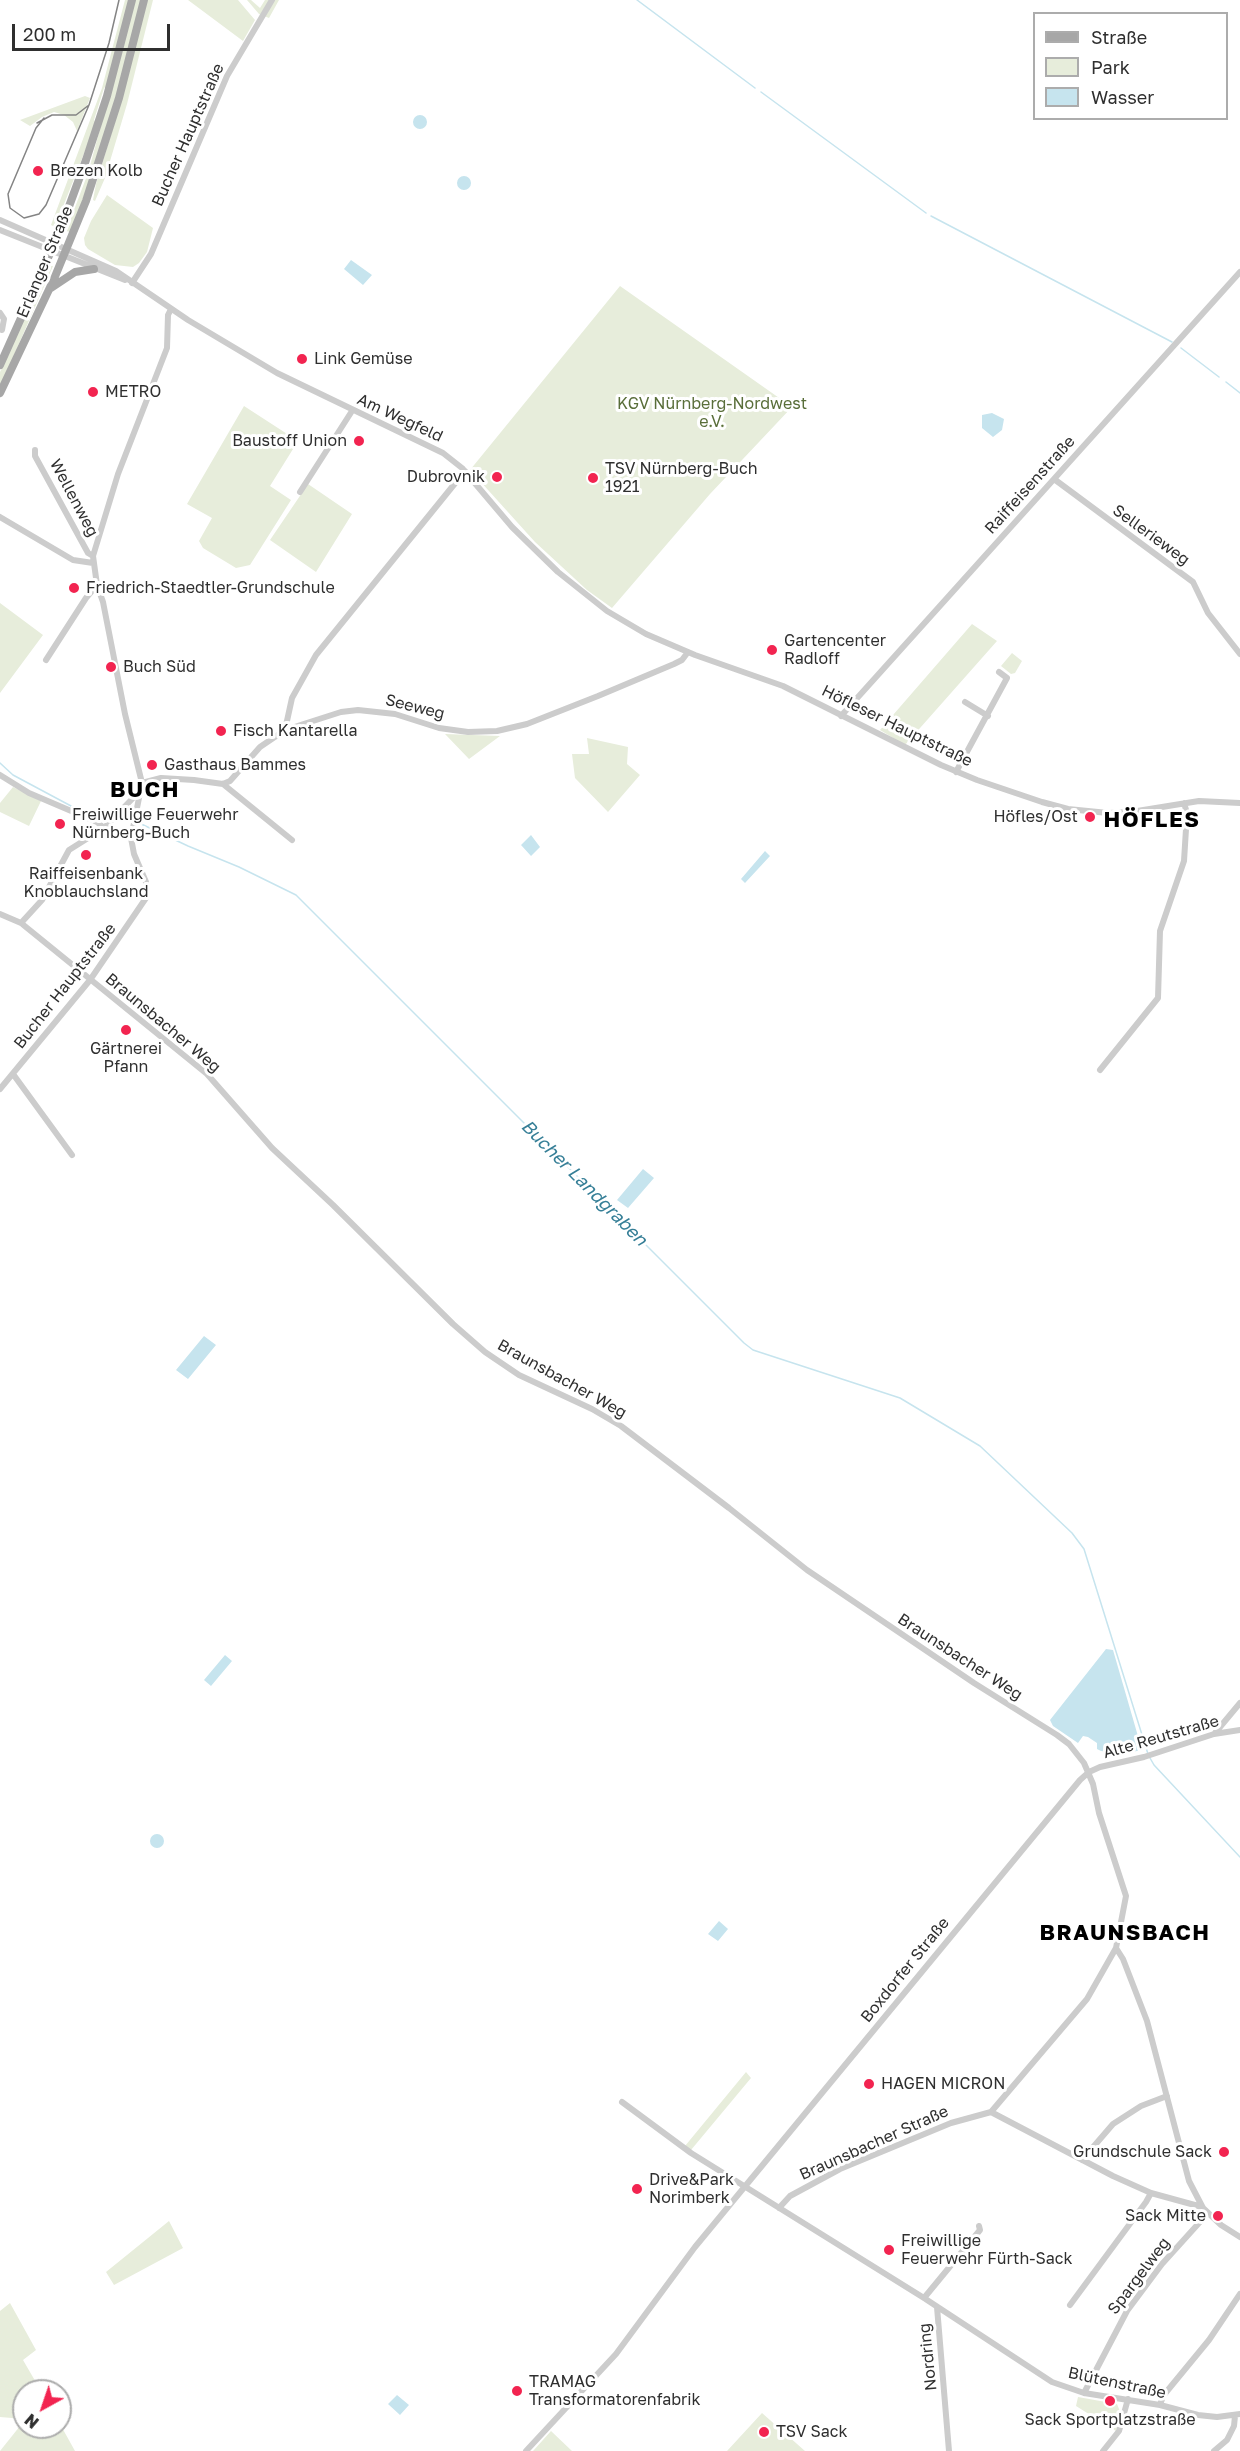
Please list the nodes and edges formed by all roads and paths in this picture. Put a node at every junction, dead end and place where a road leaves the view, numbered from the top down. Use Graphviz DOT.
graph roads {
  1 [pos="132,0"];
  2 [pos="144,0"];
  3 [pos="272,0"];
  4 [pos="0,220"];
  5 [pos="0,230"];
  6 [pos="55,243"];
  7 [pos="67,248"];
  8 [pos="51,252"];
  9 [pos="64,257"];
  10 [pos="94,269"];
  11 [pos="1240,272"];
  12 [pos="132,282"];
  13 [pos="50,289"];
  14 [pos="171,309"];
  15 [pos="0,313"];
  16 [pos="3,330"];
  17 [pos="0,365"];
  18 [pos="0,393"];
  19 [pos="352,411"];
  20 [pos="35,450"];
  21 [pos="465,471"];
  22 [pos="1054,479"];
  23 [pos="300,492"];
  24 [pos="0,517"];
  25 [pos="93,560"];
  26 [pos="97,585"];
  27 [pos="688,652"];
  28 [pos="1240,654"];
  29 [pos="46,660"];
  30 [pos="999,672"];
  31 [pos="965,702"];
  32 [pos="841,716"];
  33 [pos="988,716"];
  34 [pos="285,730"];
  35 [pos="956,772"];
  36 [pos="0,775"];
  37 [pos="142,783"];
  38 [pos="223,784"];
  39 [pos="141,792"];
  40 [pos="1240,802"];
  41 [pos="1184,803"];
  42 [pos="104,828"];
  43 [pos="292,840"];
  44 [pos="0,914"];
  45 [pos="21,923"];
  46 [pos="90,980"];
  47 [pos="1100,1070"];
  48 [pos="13,1074"];
  49 [pos="0,1089"];
  50 [pos="72,1155"];
  51 [pos="1240,1703"];
  52 [pos="1240,1730"];
  53 [pos="1214,1734"];
  54 [pos="1089,1772"];
  55 [pos="1116,1948"];
  56 [pos="1167,2096"];
  57 [pos="622,2102"];
  58 [pos="991,2112"];
  59 [pos="1082,2160"];
  60 [pos="745,2187"];
  61 [pos="1151,2193"];
  62 [pos="779,2208"];
  63 [pos="1205,2210"];
  64 [pos="979,2226"];
  65 [pos="1240,2237"];
  66 [pos="1240,2294"];
  67 [pos="924,2298"];
  68 [pos="1071,2305"];
  69 [pos="937,2307"];
  70 [pos="1084,2393"];
  71 [pos="1128,2399"];
  72 [pos="1160,2405"];
  73 [pos="1237,2415"];
  74 [pos="526,2451"];
  75 [pos="950,2451"];
  76 [pos="1103,2451"];
  77 [pos="1214,2451"];
  1 -- 6 [label="main road, Erlanger Straße"];
  2 -- 7 [label="main road, Erlanger Straße"];
  3 -- 12 [label="street, Bucher Hauptstraße"];
  4 -- 6 [label="street, Am Wegfeld"];
  5 -- 8 [label="street, Am Wegfeld"];
  6 -- 7 [label="street, Am Wegfeld"];
  6 -- 8 [label="main road, Erlanger Straße"];
  7 -- 9 [label="main road, Erlanger Straße"];
  7 -- 12 [label="street, Am Wegfeld"];
  8 -- 9 [label="street, Am Wegfeld"];
  8 -- 17 [label="main road, Erlanger Straße"];
  9 -- 10 [label="street, Am Wegfeld"];
  9 -- 13 [label="main road, Erlanger Straße"];
  10 -- 12 [label="street, Am Wegfeld"];
  10 -- 13 [label="main road"];
  11 -- 22 [label="street, Raiffeisenstraße"];
  12 -- 14 [label="street, Am Wegfeld"];
  13 -- 18 [label="main road, Erlanger Straße"];
  14 -- 19 [label="street, Am Wegfeld"];
  14 -- 25 [label="street, Bucher Hauptstraße"];
  15 -- 16 [label="street"];
  19 -- 21 [label="street, Am Wegfeld"];
  19 -- 23 [label="street"];
  20 -- 25 [label="street, Wellenweg"];
  21 -- 27 [label="street, Am Wegfeld"];
  21 -- 34 [label="street"];
  22 -- 28 [label="street, Sellerieweg"];
  22 -- 32 [label="street, Raiffeisenstraße"];
  24 -- 25 [label="street"];
  25 -- 26 [label="street, Bucher Hauptstraße"];
  26 -- 29 [label="street"];
  26 -- 37 [label="street, Bucher Hauptstraße"];
  27 -- 32 [label="street, Höfleser Hauptstraße"];
  27 -- 34 [label="street, Seeweg"];
  30 -- 33 [label="street"];
  31 -- 33 [label="street"];
  32 -- 35 [label="street, Höfleser Hauptstraße"];
  33 -- 35 [label="street"];
  34 -- 38 [label="street, Seeweg"];
  35 -- 41 [label="street, Höfleser Hauptstraße"];
  36 -- 42 [label="street"];
  37 -- 38 [label="street"];
  37 -- 39 [label="street, Bucher Hauptstraße"];
  38 -- 43 [label="street"];
  39 -- 42 [label="street"];
  39 -- 46 [label="street, Bucher Hauptstraße"];
  40 -- 41 [label="street, Höfleser Hauptstraße"];
  41 -- 47 [label="street"];
  42 -- 45 [label="street"];
  44 -- 45 [label="street, Braunsbacher Weg"];
  45 -- 46 [label="street, Braunsbacher Weg"];
  46 -- 48 [label="street, Bucher Hauptstraße"];
  46 -- 54 [label="street, Braunsbacher Weg"];
  48 -- 49 [label="street, Bucher Hauptstraße"];
  48 -- 50 [label="street"];
  51 -- 53 [label="street"];
  52 -- 53 [label="street, Alte Reutstraße"];
  53 -- 54 [label="street, Alte Reutstraße"];
  54 -- 55 [label="street"];
  54 -- 60 [label="street, Boxdorfer Straße"];
  55 -- 56 [label="street"];
  55 -- 58 [label="street"];
  56 -- 59 [label="street"];
  56 -- 63 [label="street"];
  57 -- 60 [label="street"];
  58 -- 59 [label="street"];
  58 -- 62 [label="street, Braunsbacher Straße"];
  59 -- 61 [label="street"];
  60 -- 62 [label="street, Nordring"];
  60 -- 74 [label="street, Boxdorfer Straße"];
  61 -- 63 [label="street"];
  61 -- 68 [label="street"];
  62 -- 67 [label="street, Nordring"];
  63 -- 65 [label="street"];
  63 -- 70 [label="street, Spargelweg"];
  64 -- 67 [label="street"];
  66 -- 72 [label="street"];
  67 -- 69 [label="street, Nordring"];
  69 -- 70 [label="street, Blütenstraße"];
  69 -- 75 [label="street, Nordring"];
  70 -- 71 [label="street, Blütenstraße"];
  71 -- 72 [label="street, Blütenstraße"];
  71 -- 76 [label="street"];
  72 -- 73 [label="street, Blütenstraße"];
  73 -- 77 [label="street"];
}
